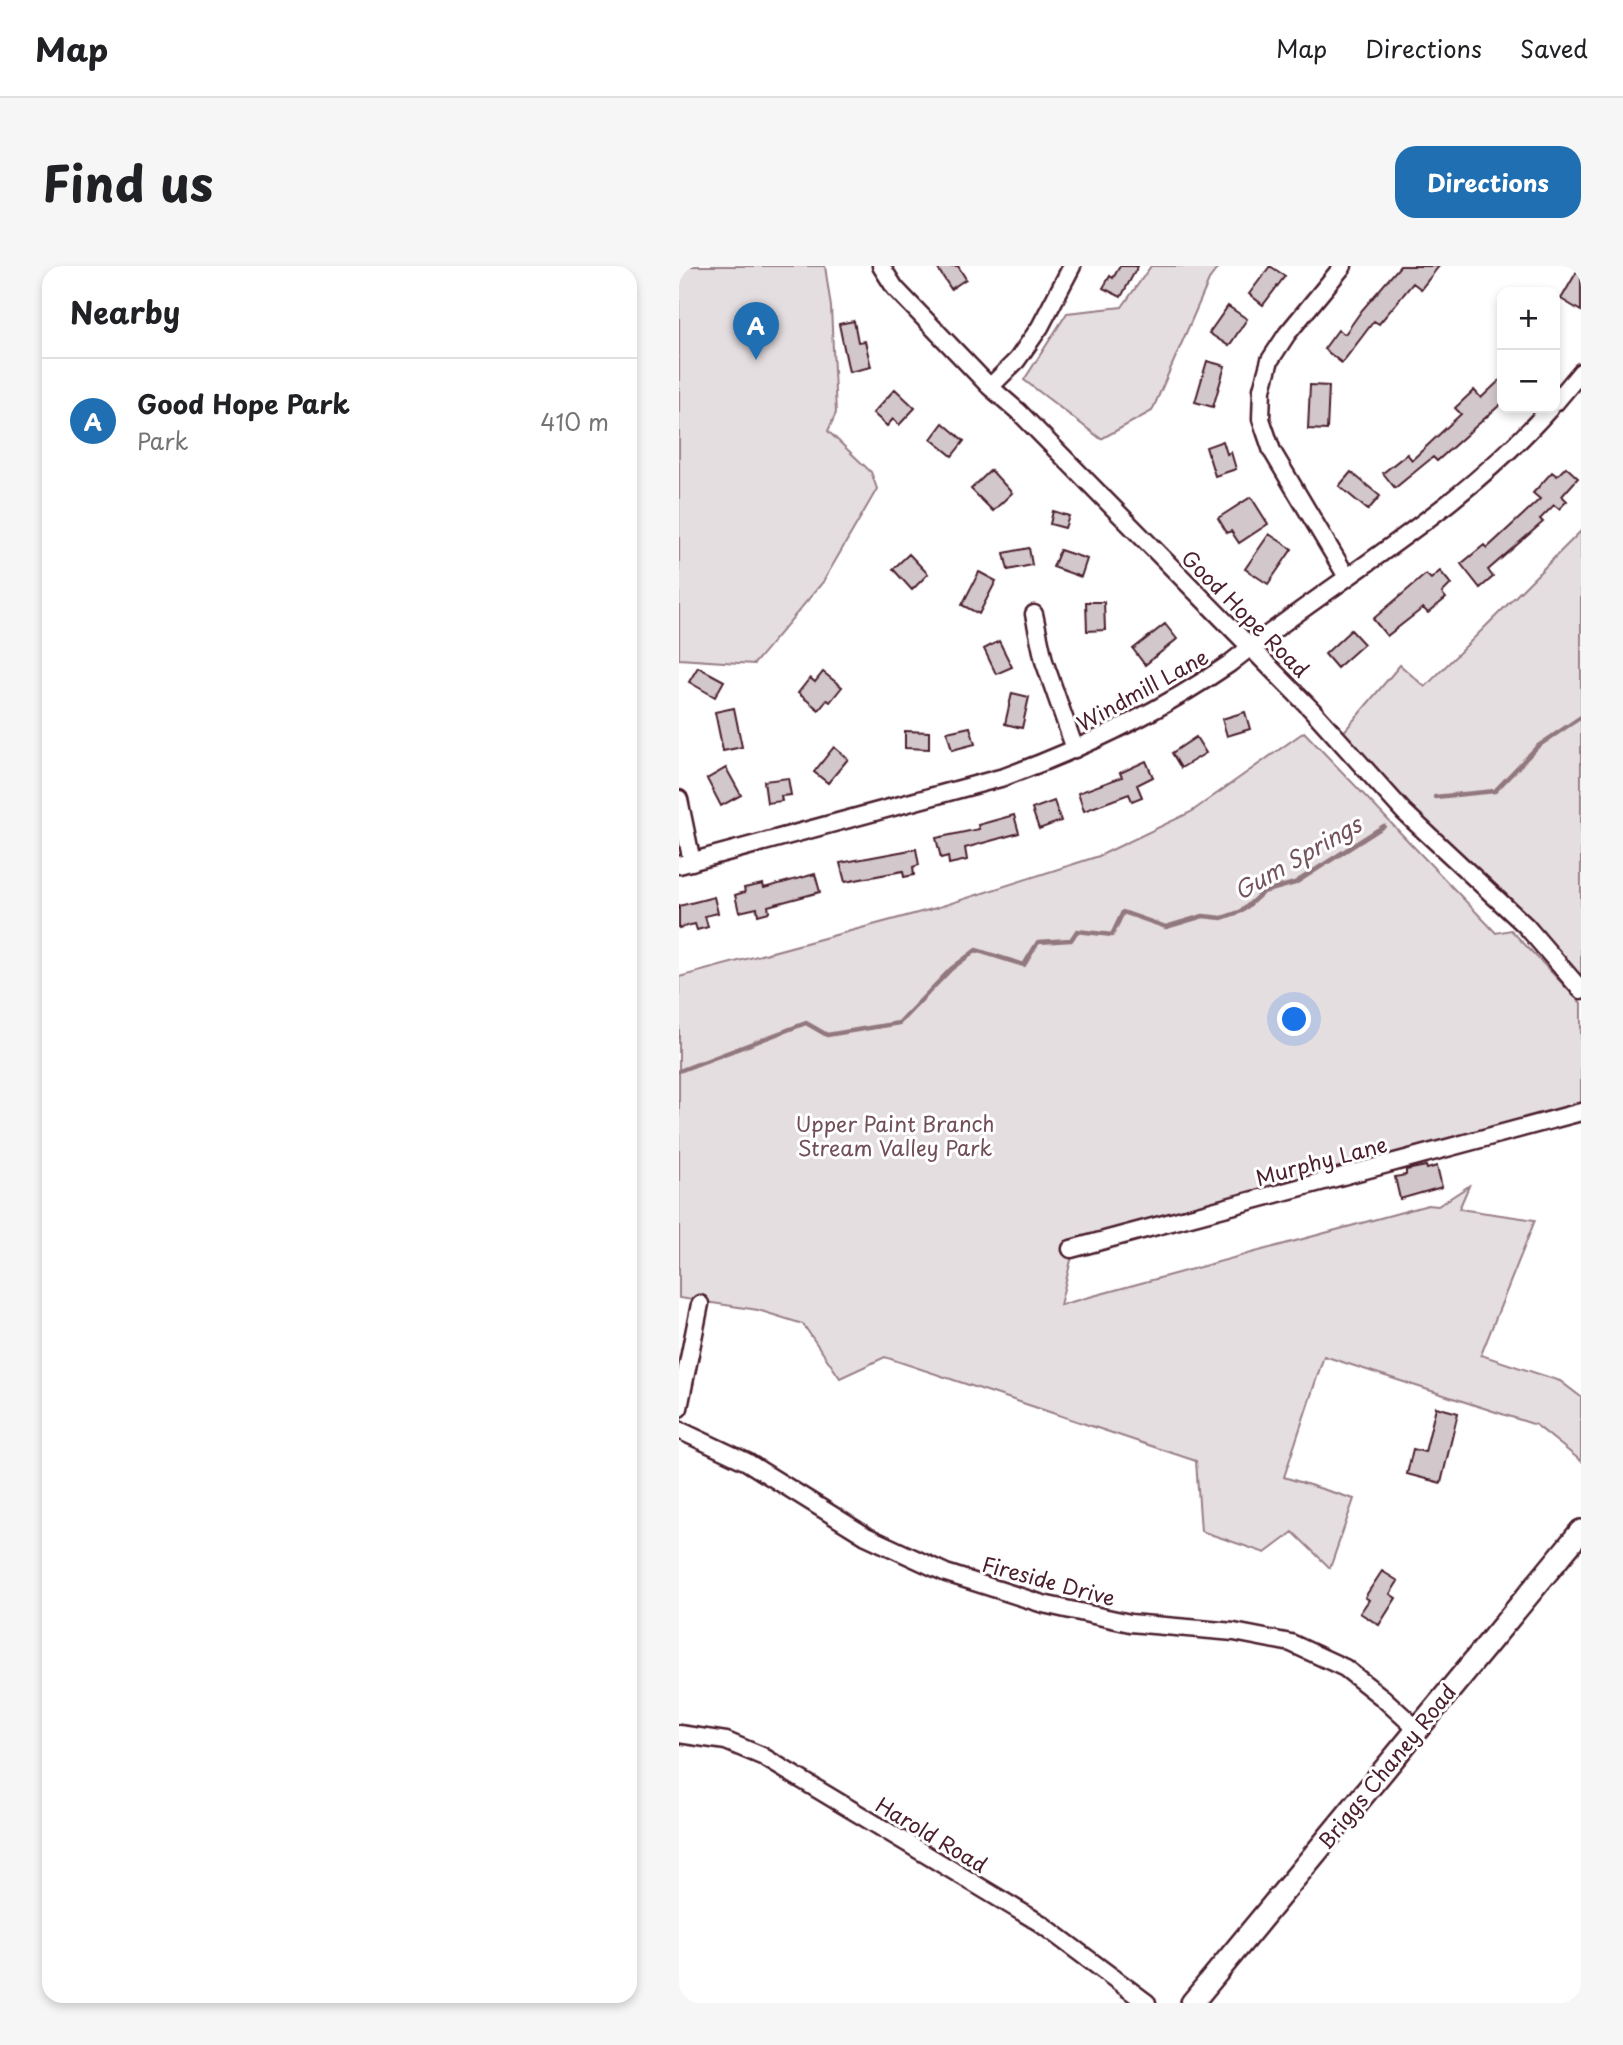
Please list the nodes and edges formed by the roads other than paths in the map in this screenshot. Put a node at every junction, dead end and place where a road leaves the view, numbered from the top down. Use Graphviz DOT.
graph roads {
  1 [pos="881,266"];
  2 [pos="1072,266"];
  3 [pos="1343,266"];
  4 [pos="1581,372"];
  5 [pos="990,387"];
  6 [pos="1560,397"];
  7 [pos="1545,413"];
  8 [pos="1347,577"];
  9 [pos="1034,614"];
  10 [pos="1250,648"];
  11 [pos="1075,749"];
  12 [pos="679,799"];
  13 [pos="685,863"];
  14 [pos="1581,990"];
  15 [pos="1581,1112"];
  16 [pos="1071,1249"];
  17 [pos="700,1304"];
  18 [pos="679,1408"];
  19 [pos="679,1430"];
  20 [pos="1581,1531"];
  21 [pos="1417,1729"];
  22 [pos="679,1734"];
  23 [pos="1147,2003"];
  24 [pos="1192,2003"];
  1 -- 5 [label="street, Good Hope Road"];
  2 -- 5 [label="street"];
  3 -- 8 [label="street"];
  4 -- 6 [label="street"];
  5 -- 10 [label="street, Good Hope Road"];
  7 -- 8 [label="street, Windmill Lane"];
  8 -- 10 [label="street, Windmill Lane"];
  9 -- 11 [label="street"];
  10 -- 11 [label="street, Windmill Lane"];
  10 -- 14 [label="street, Good Hope Road"];
  11 -- 13 [label="street, Windmill Lane"];
  12 -- 13 [label="street"];
  15 -- 16 [label="street, Murphy Lane"];
  17 -- 18 [label="street"];
  19 -- 21 [label="street, Fireside Drive"];
  20 -- 21 [label="main road, Briggs Chaney Road"];
  21 -- 24 [label="main road, Briggs Chaney Road"];
  22 -- 23 [label="street, Harold Road"];
}
